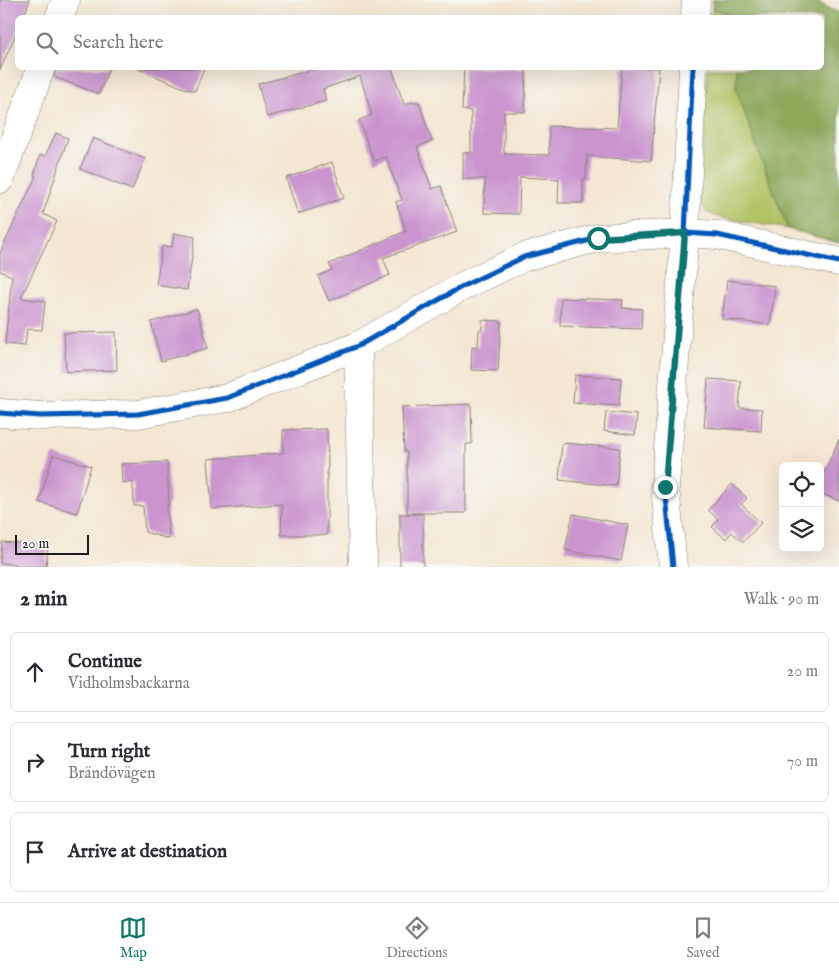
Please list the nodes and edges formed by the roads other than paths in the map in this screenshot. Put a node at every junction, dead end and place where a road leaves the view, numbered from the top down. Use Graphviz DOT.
graph roads {
  1 [pos="66,0"];
  2 [pos="696,0"];
  3 [pos="60,15"];
  4 [pos="695,15"];
  5 [pos="40,70"];
  6 [pos="693,70"];
  7 [pos="0,178"];
  8 [pos="685,233"];
  9 [pos="839,262"];
  10 [pos="358,346"];
  11 [pos="0,413"];
  12 [pos="364,567"];
  13 [pos="673,567"];
  1 -- 3 [label="street"];
  2 -- 4 [label="street"];
  5 -- 7 [label="street"];
  6 -- 8 [label="street"];
  8 -- 9 [label="street"];
  8 -- 10 [label="street"];
  8 -- 13 [label="street"];
  10 -- 11 [label="street"];
  10 -- 12 [label="street"];
}
